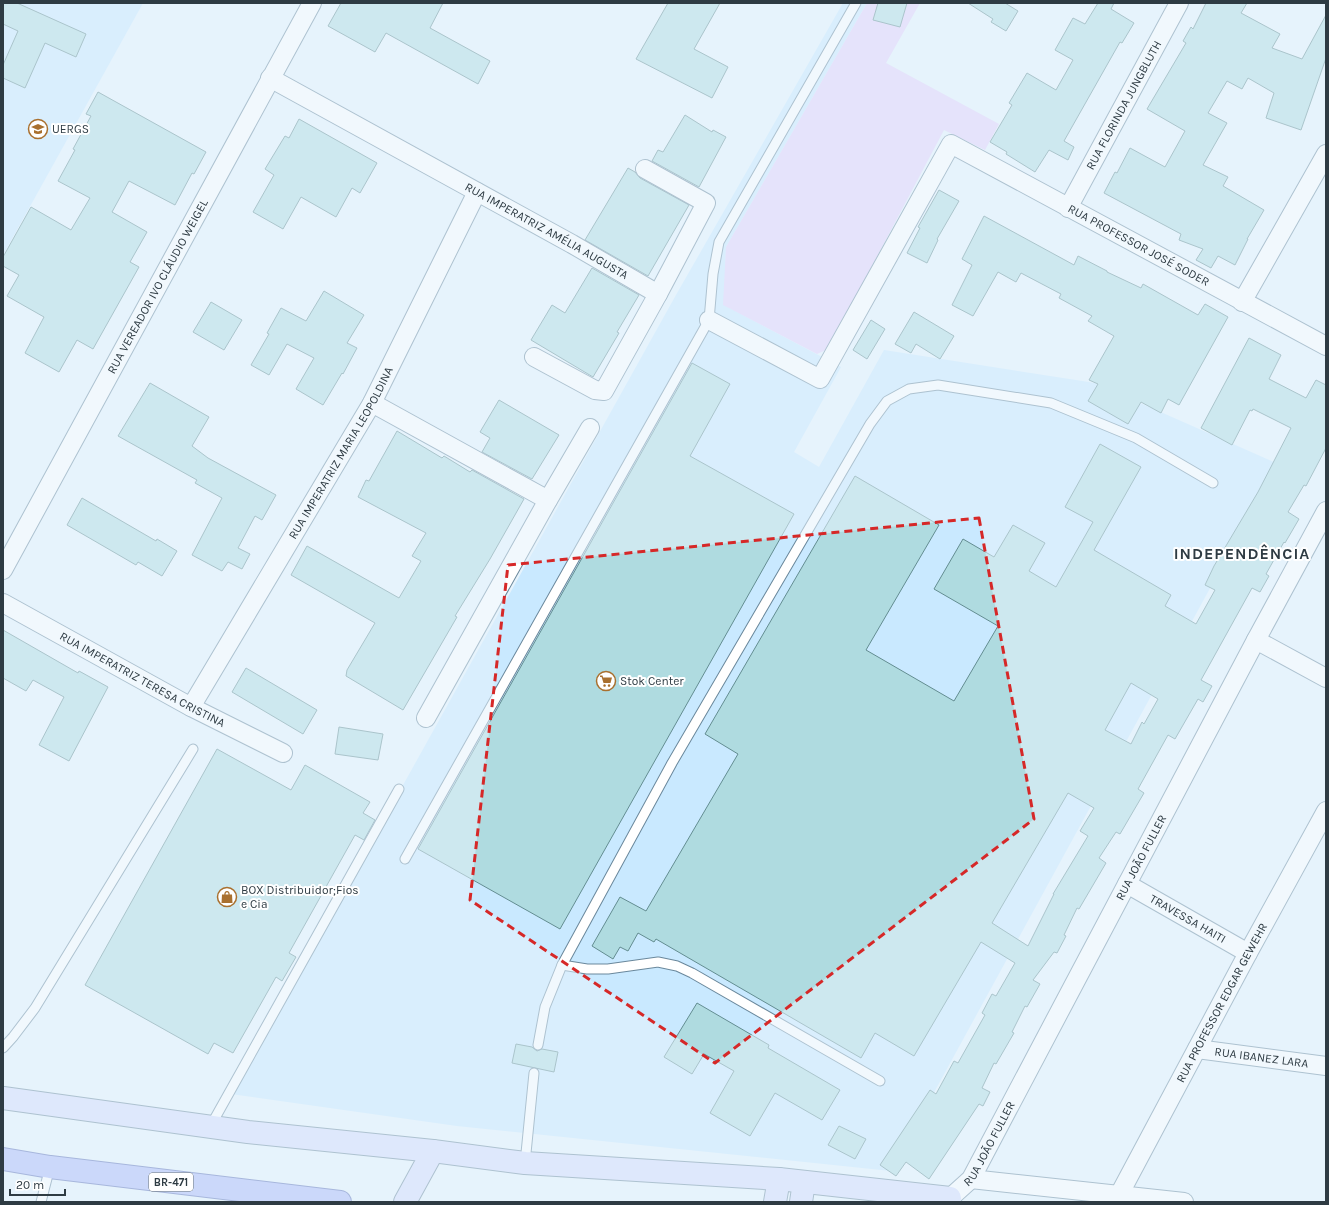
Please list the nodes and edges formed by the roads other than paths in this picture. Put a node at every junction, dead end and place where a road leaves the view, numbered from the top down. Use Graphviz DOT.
graph roads {
  1 [pos="312,3"];
  2 [pos="856,3"];
  3 [pos="1179,3"];
  4 [pos="270,78"];
  5 [pos="1326,154"];
  6 [pos="645,169"];
  7 [pos="477,192"];
  8 [pos="1068,208"];
  9 [pos="658,294"];
  10 [pos="1242,302"];
  11 [pos="708,320"];
  12 [pos="1326,346"];
  13 [pos="534,357"];
  14 [pos="372,403"];
  15 [pos="590,428"];
  16 [pos="1213,483"];
  17 [pos="548,500"];
  18 [pos="1326,513"];
  19 [pos="3,570"];
  20 [pos="3,603"];
  21 [pos="1256,640"];
  22 [pos="1326,678"];
  23 [pos="191,707"];
  24 [pos="426,718"];
  25 [pos="193,749"];
  26 [pos="283,753"];
  27 [pos="399,788"];
  28 [pos="1326,811"];
  29 [pos="405,859"];
  30 [pos="1126,884"];
  31 [pos="1248,953"];
  32 [pos="562,965"];
  33 [pos="538,1045"];
  34 [pos="3,1048"];
  35 [pos="1197,1049"];
  36 [pos="1326,1066"];
  37 [pos="534,1073"];
  38 [pos="880,1081"];
  39 [pos="3,1098"];
  40 [pos="210,1127"];
  41 [pos="433,1151"];
  42 [pos="3,1159"];
  43 [pos="525,1164"];
  44 [pos="50,1167"];
  45 [pos="779,1179"];
  46 [pos="971,1179"];
  47 [pos="803,1192"];
  48 [pos="1119,1195"];
  49 [pos="948,1200"];
  50 [pos="41,1202"];
  51 [pos="340,1202"];
  52 [pos="405,1202"];
  53 [pos="775,1202"];
  54 [pos="1184,1202"];
  1 -- 4 [label="street, RUA VEREADOR IVO CLÁUDIO WEIGEL"];
  2 -- 11 [label="lane"];
  3 -- 8 [label="street, RUA FLORINDA JUNGBLUTH"];
  4 -- 7 [label="street, RUA IMPERATRIZ AMÉLIA AUGUSTA"];
  4 -- 19 [label="street, RUA VEREADOR IVO CLÁUDIO WEIGEL"];
  5 -- 10 [label="street"];
  6 -- 9 [label="street"];
  7 -- 9 [label="street, RUA IMPERATRIZ AMÉLIA AUGUSTA"];
  7 -- 14 [label="street, RUA IMPERATRIZ MARIA LEOPOLDINA"];
  8 -- 10 [label="street, RUA PROFESSOR JOSÉ SODER"];
  8 -- 11 [label="street, RUA PROFESSOR JOSÉ SODER"];
  9 -- 13 [label="street"];
  10 -- 12 [label="street, RUA PROFESSOR JOSÉ SODER"];
  11 -- 29 [label="lane"];
  14 -- 17 [label="street"];
  14 -- 23 [label="street, RUA IMPERATRIZ MARIA LEOPOLDINA"];
  15 -- 17 [label="street"];
  16 -- 32 [label="lane"];
  17 -- 24 [label="street"];
  18 -- 21 [label="street, RUA JOÃO FULLER"];
  20 -- 23 [label="street, RUA IMPERATRIZ TERESA CRISTINA"];
  21 -- 22 [label="street"];
  21 -- 30 [label="street, RUA JOÃO FULLER"];
  23 -- 26 [label="street, RUA IMPERATRIZ TERESA CRISTINA"];
  25 -- 34 [label="lane"];
  27 -- 40 [label="lane"];
  28 -- 31 [label="street, RUA PROFESSOR EDGAR GEWEHR"];
  30 -- 31 [label="street, TRAVESSA HAITI"];
  30 -- 46 [label="street, RUA JOÃO FULLER"];
  31 -- 35 [label="street, RUA PROFESSOR EDGAR GEWEHR"];
  32 -- 33 [label="lane"];
  32 -- 38 [label="lane"];
  35 -- 36 [label="street, RUA IBANEZ LARA"];
  35 -- 48 [label="street, RUA PROFESSOR EDGAR GEWEHR"];
  37 -- 43 [label="lane"];
  39 -- 40 [label="street"];
  40 -- 41 [label="street"];
  41 -- 43 [label="street"];
  41 -- 52 [label="street"];
  42 -- 44 [label="main road, BR-471"];
  43 -- 45 [label="street"];
  44 -- 50 [label="lane"];
  44 -- 51 [label="main road, BR-471"];
  45 -- 47 [label="street"];
  45 -- 53 [label="street"];
  46 -- 48 [label="street"];
  46 -- 49 [label="street, RUA JOÃO FULLER"];
  47 -- 49 [label="street"];
  48 -- 54 [label="street"];
}
